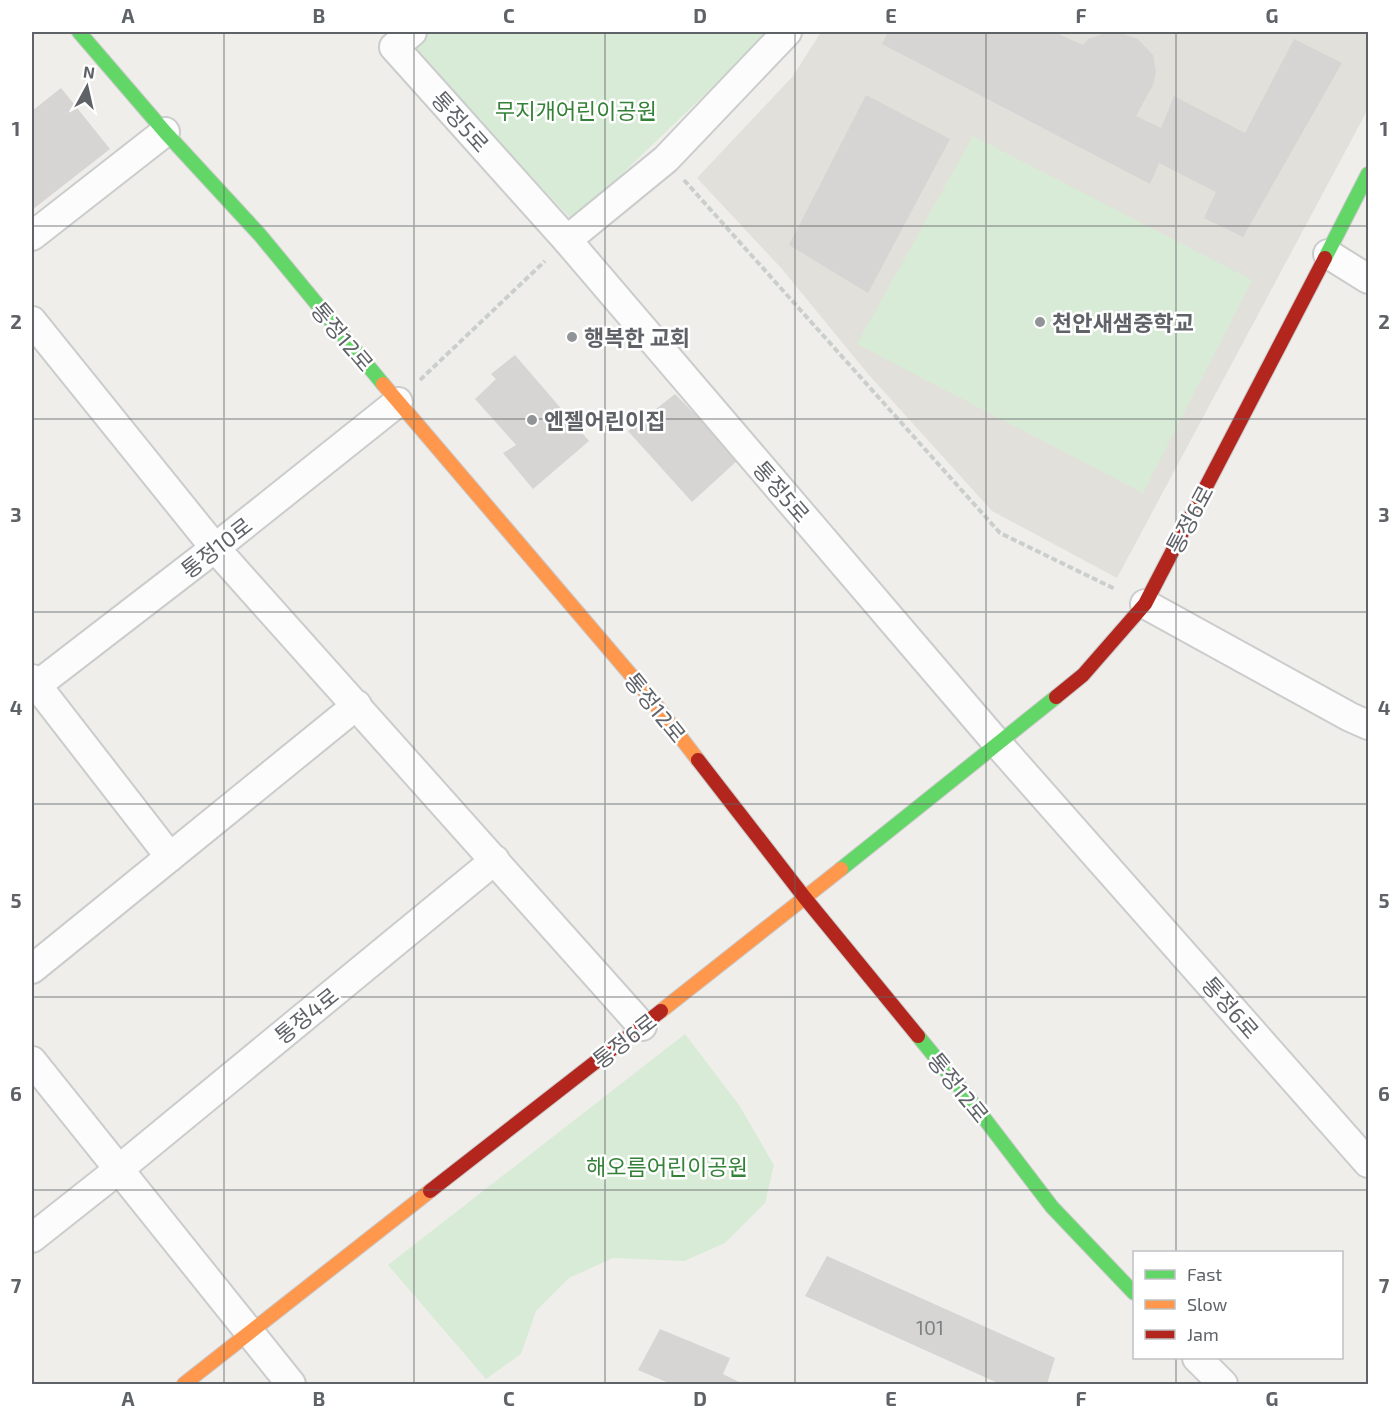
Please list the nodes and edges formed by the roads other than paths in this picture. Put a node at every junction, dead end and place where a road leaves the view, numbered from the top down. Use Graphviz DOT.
graph roads {
  1 [pos="79,32"];
  2 [pos="412,32"];
  3 [pos="787,32"];
  4 [pos="165,132"];
  5 [pos="1368,174"];
  6 [pos="32,236"];
  7 [pos="567,240"];
  8 [pos="1328,254"];
  9 [pos="1368,279"];
  10 [pos="32,321"];
  11 [pos="398,402"];
  12 [pos="215,548"];
  13 [pos="1145,604"];
  14 [pos="33,685"];
  15 [pos="357,705"];
  16 [pos="1368,725"];
  17 [pos="997,743"];
  18 [pos="170,857"];
  19 [pos="495,860"];
  20 [pos="805,898"];
  21 [pos="32,969"];
  22 [pos="642,1026"];
  23 [pos="32,1061"];
  24 [pos="1368,1163"];
  25 [pos="118,1170"];
  26 [pos="32,1238"];
  27 [pos="1133,1292"];
  28 [pos="249,1333"];
  29 [pos="1198,1359"];
  30 [pos="184,1384"];
  31 [pos="291,1384"];
  32 [pos="1223,1384"];
  1 -- 4 [label="street, 통정12로"];
  2 -- 7 [label="street, 통정5로"];
  3 -- 7 [label="street"];
  4 -- 6 [label="street"];
  4 -- 11 [label="street, 통정12로"];
  5 -- 8 [label="street, 통정6로"];
  7 -- 17 [label="street, 통정5로"];
  8 -- 9 [label="street"];
  8 -- 13 [label="street, 통정6로"];
  10 -- 12 [label="street"];
  11 -- 12 [label="street, 통정10로"];
  11 -- 20 [label="street, 통정12로"];
  12 -- 14 [label="street, 통정10로"];
  12 -- 15 [label="street"];
  13 -- 16 [label="street"];
  13 -- 17 [label="street, 통정6로"];
  14 -- 18 [label="street"];
  15 -- 18 [label="street"];
  15 -- 19 [label="street"];
  17 -- 20 [label="street, 통정6로"];
  17 -- 24 [label="street, 통정6로"];
  18 -- 21 [label="street"];
  19 -- 22 [label="street"];
  19 -- 25 [label="street, 통정4로"];
  20 -- 22 [label="street, 통정6로"];
  20 -- 27 [label="street, 통정12로"];
  22 -- 28 [label="street, 통정6로"];
  23 -- 25 [label="street"];
  25 -- 26 [label="street"];
  25 -- 28 [label="street"];
  28 -- 30 [label="street, 통정6로"];
  28 -- 31 [label="street"];
  29 -- 32 [label="street"];
}
